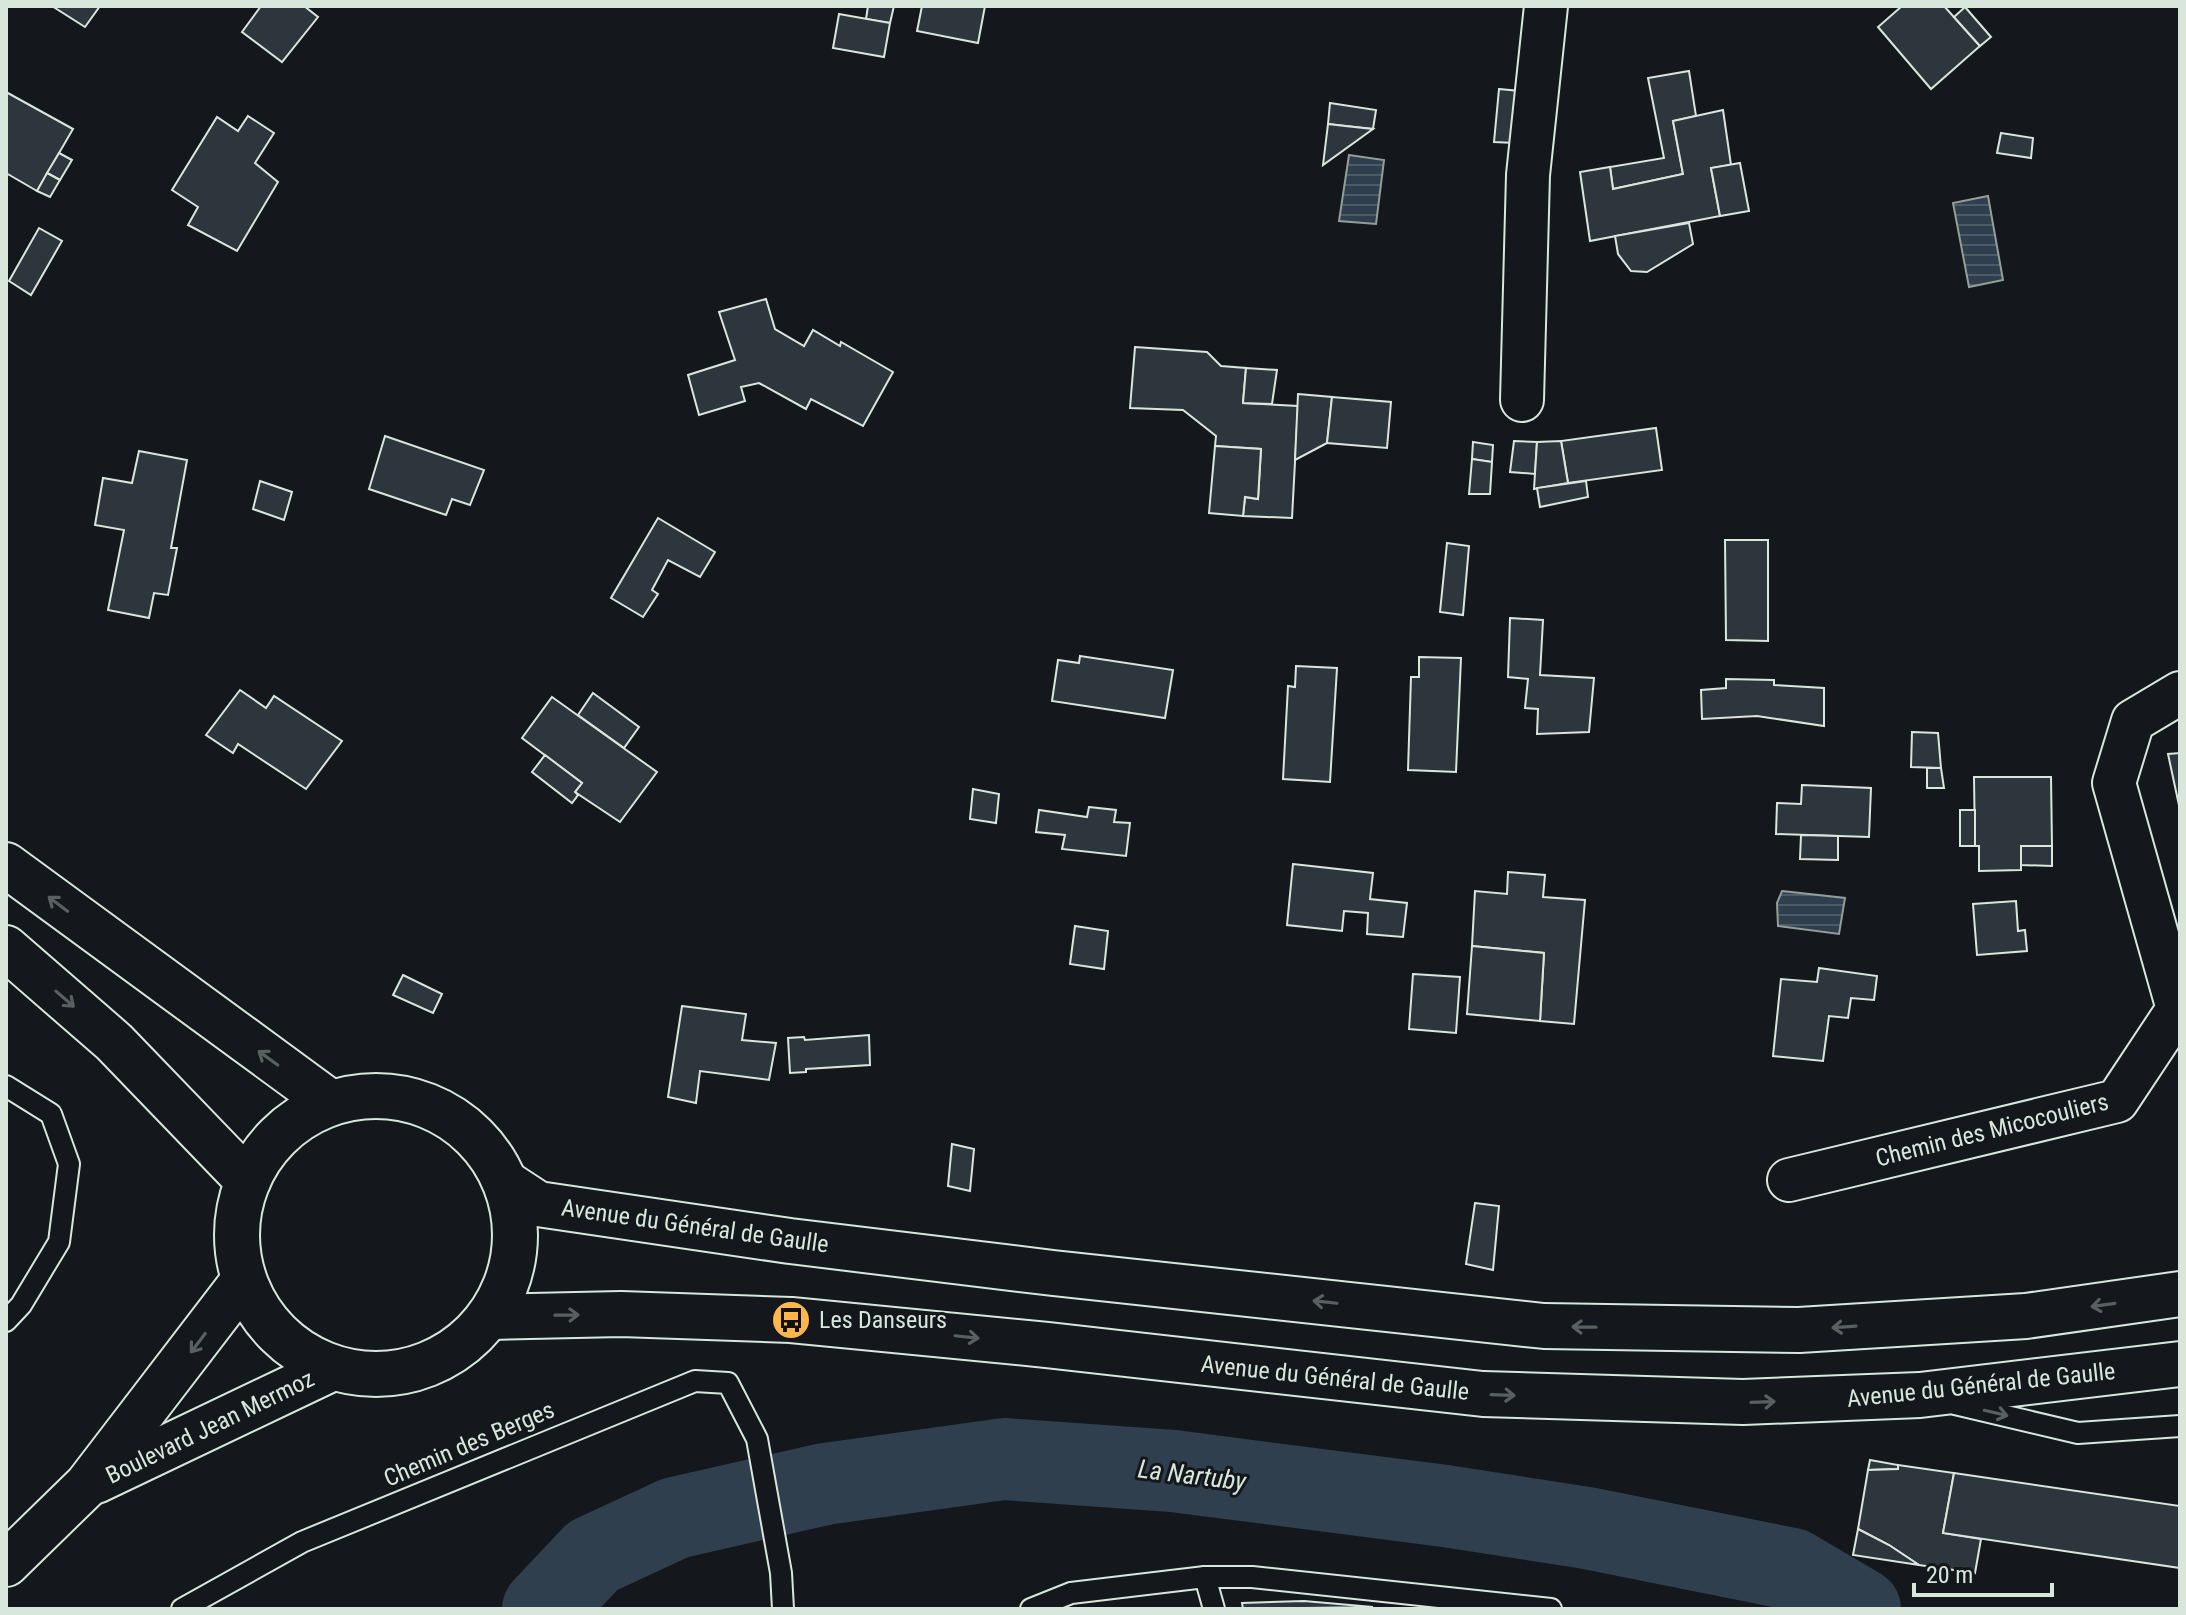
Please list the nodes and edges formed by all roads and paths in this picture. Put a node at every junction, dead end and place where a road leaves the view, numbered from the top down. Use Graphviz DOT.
graph roads {
  1 [pos="1546,6"];
  2 [pos="1522,400"];
  3 [pos="2180,693"];
  4 [pos="6,865"];
  5 [pos="6,948"];
  6 [pos="6,1086"];
  7 [pos="331,1103"];
  8 [pos="1789,1180"];
  9 [pos="248,1181"];
  10 [pos="506,1183"];
  11 [pos="244,1280"];
  12 [pos="2180,1294"];
  13 [pos="490,1317"];
  14 [pos="6,1321"];
  15 [pos="2180,1364"];
  16 [pos="333,1368"];
  17 [pos="1920,1395"];
  18 [pos="2180,1426"];
  19 [pos="87,1485"];
  20 [pos="6,1564"];
  21 [pos="1205,1577"];
  22 [pos="182,1609"];
  23 [pos="783,1609"];
  24 [pos="1031,1609"];
  25 [pos="1214,1609"];
  26 [pos="1551,1609"];
  1 -- 2 [label="street"];
  3 -- 8 [label="street, Chemin des Micocouliers"];
  7 -- 4 [label="main road, one-way"];
  5 -- 9 [label="main road, one-way"];
  6 -- 14 [label="lane"];
  7 -- 9 [label="main road"];
  7 -- 10 [label="main road"];
  9 -- 11 [label="main road"];
  12 -- 10 [label="main road, Avenue du Général de Gaulle, one-way"];
  10 -- 13 [label="main road"];
  11 -- 16 [label="main road"];
  11 -- 19 [label="main road, Boulevard Jean Mermoz, one-way"];
  13 -- 16 [label="main road"];
  13 -- 17 [label="main road, Avenue du Général de Gaulle, one-way"];
  15 -- 17 [label="main road, Avenue du Général de Gaulle"];
  16 -- 19 [label="main road, Boulevard Jean Mermoz"];
  17 -- 18 [label="lane, one-way"];
  19 -- 20 [label="main road, Boulevard Jean Mermoz"];
  21 -- 24 [label="lane"];
  21 -- 25 [label="lane"];
  21 -- 26 [label="lane"];
  22 -- 23 [label="lane, Chemin des Berges"];
}
